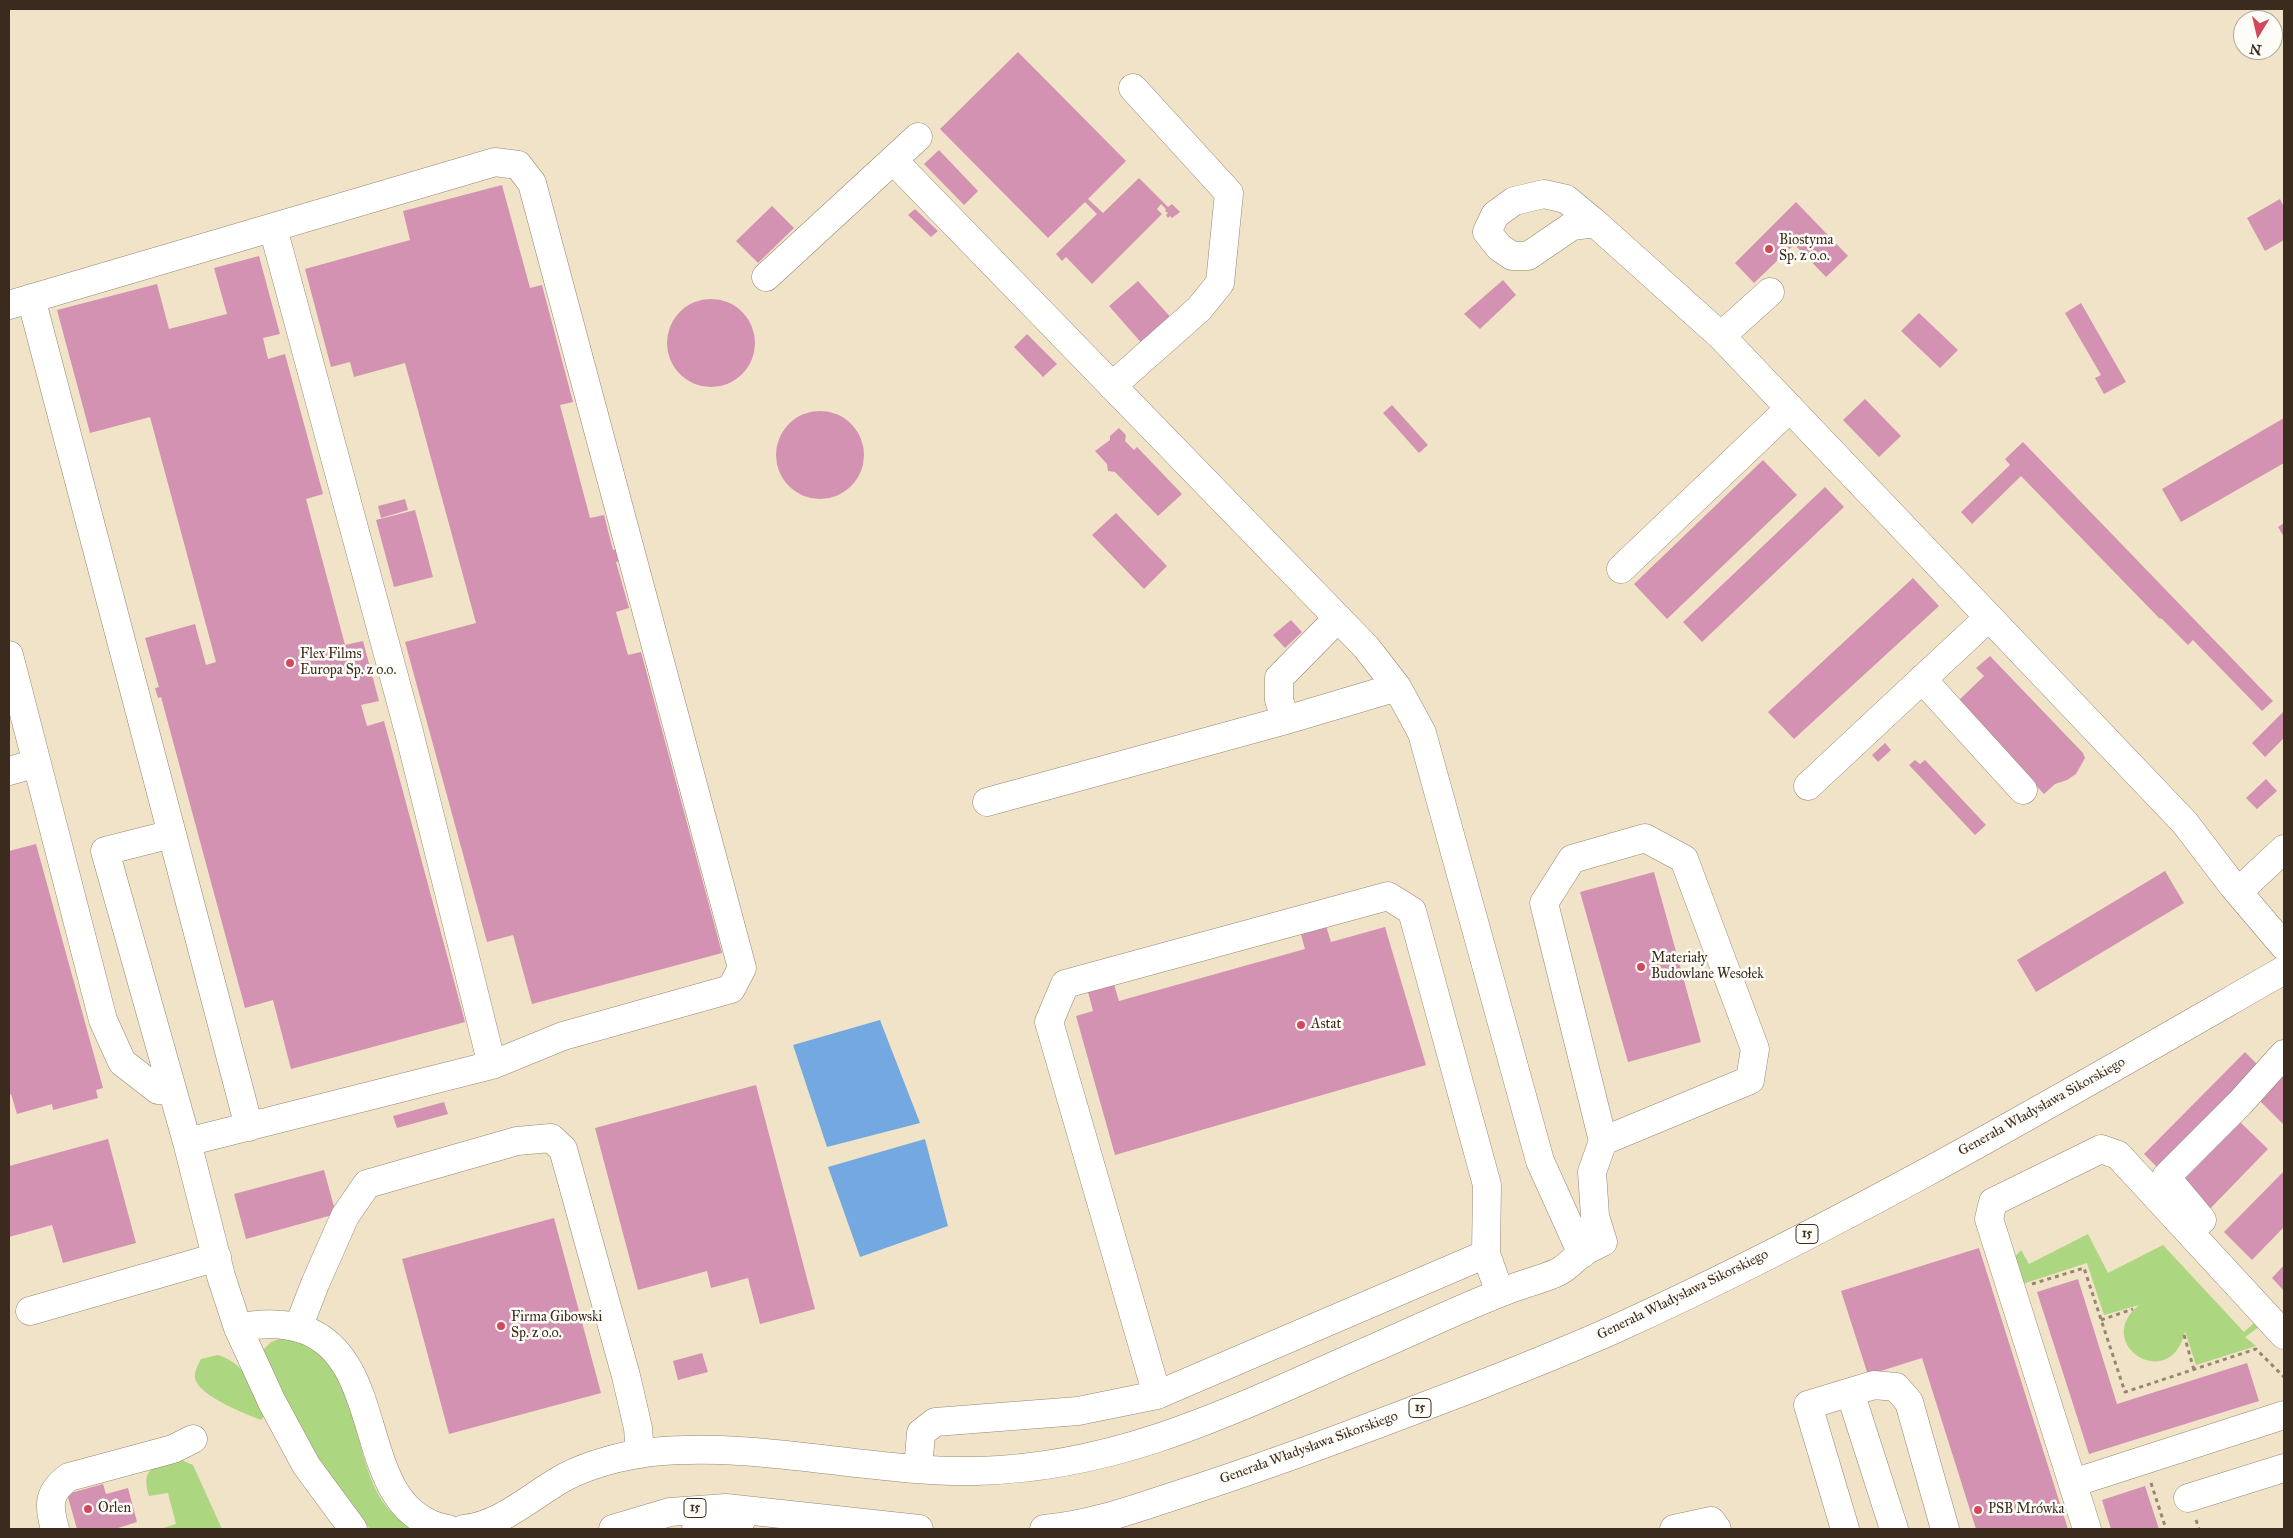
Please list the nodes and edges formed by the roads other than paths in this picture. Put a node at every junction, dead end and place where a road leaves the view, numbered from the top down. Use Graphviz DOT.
graph roads {
  1 [pos="1133,88"];
  2 [pos="918,137"];
  3 [pos="893,160"];
  4 [pos="1594,223"];
  5 [pos="273,228"];
  6 [pos="766,277"];
  7 [pos="1770,292"];
  8 [pos="20,302"];
  9 [pos="1722,336"];
  10 [pos="1112,386"];
  11 [pos="1790,408"];
  12 [pos="1621,569"];
  13 [pos="1338,618"];
  14 [pos="1988,618"];
  15 [pos="9,655"];
  16 [pos="1922,679"];
  17 [pos="1397,687"];
  18 [pos="1286,720"];
  19 [pos="37,763"];
  20 [pos="9,771"];
  21 [pos="1808,786"];
  22 [pos="2023,790"];
  23 [pos="987,802"];
  24 [pos="172,834"];
  25 [pos="2284,849"];
  26 [pos="2238,892"];
  27 [pos="2284,946"];
  28 [pos="2284,970"];
  29 [pos="2284,1054"];
  30 [pos="492,1065"];
  31 [pos="172,1091"];
  32 [pos="249,1127"];
  33 [pos="1603,1141"];
  34 [pos="187,1142"];
  35 [pos="1486,1254"];
  36 [pos="1582,1254"];
  37 [pos="217,1257"];
  38 [pos="1500,1293"];
  39 [pos="30,1311"];
  40 [pos="2284,1313"];
  41 [pos="238,1328"];
  42 [pos="298,1328"];
  43 [pos="2284,1335"];
  44 [pos="1850,1392"];
  45 [pos="1157,1395"];
  46 [pos="2284,1415"];
  47 [pos="193,1438"];
  48 [pos="640,1454"];
  49 [pos="2284,1468"];
  50 [pos="918,1469"];
  51 [pos="2073,1483"];
  52 [pos="2188,1498"];
  53 [pos="780,1514"];
  54 [pos="55,1529"];
  55 [pos="353,1529"];
  56 [pos="448,1529"];
  57 [pos="464,1529"];
  58 [pos="613,1529"];
  59 [pos="696,1529"];
  60 [pos="920,1529"];
  61 [pos="1044,1529"];
  62 [pos="1674,1529"];
  63 [pos="1717,1529"];
  64 [pos="1845,1529"];
  65 [pos="1894,1529"];
  66 [pos="1945,1529"];
  67 [pos="2088,1529"];
  1 -- 10 [label="main road"];
  2 -- 3 [label="main road"];
  3 -- 6 [label="main road"];
  3 -- 10 [label="main road"];
  4 -- 9 [label="main road"];
  5 -- 8 [label="main road"];
  5 -- 30 [label="main road"];
  5 -- 30 [label="main road"];
  7 -- 9 [label="main road"];
  8 -- 24 [label="main road"];
  9 -- 11 [label="main road"];
  10 -- 13 [label="main road"];
  11 -- 12 [label="main road"];
  11 -- 14 [label="main road"];
  13 -- 17 [label="main road"];
  13 -- 18 [label="main road"];
  14 -- 16 [label="main road"];
  14 -- 26 [label="main road"];
  15 -- 19 [label="main road"];
  16 -- 21 [label="main road"];
  16 -- 22 [label="main road"];
  17 -- 18 [label="main road"];
  17 -- 36 [label="main road"];
  18 -- 23 [label="main road"];
  19 -- 20 [label="main road"];
  19 -- 31 [label="main road"];
  24 -- 31 [label="main road"];
  24 -- 32 [label="main road"];
  25 -- 26 [label="main road"];
  26 -- 27 [label="main road"];
  28 -- 61 [label="main road, Generała Władysława Sikorskiego / 15"];
  29 -- 40 [label="main road"];
  30 -- 32 [label="main road"];
  31 -- 34 [label="main road"];
  32 -- 34 [label="main road"];
  33 -- 33 [label="main road"];
  33 -- 36 [label="main road"];
  34 -- 37 [label="main road"];
  35 -- 38 [label="main road"];
  35 -- 45 [label="main road"];
  35 -- 45 [label="main road"];
  36 -- 38 [label="main road"];
  37 -- 39 [label="main road"];
  37 -- 41 [label="main road"];
  38 -- 50 [label="main road"];
  41 -- 42 [label="main road"];
  41 -- 55 [label="main road"];
  42 -- 48 [label="main road"];
  42 -- 56 [label="main road"];
  43 -- 51 [label="main road"];
  44 -- 64 [label="main road"];
  44 -- 65 [label="main road"];
  44 -- 66 [label="main road"];
  45 -- 50 [label="main road"];
  46 -- 51 [label="main road"];
  47 -- 54 [label="main road"];
  48 -- 50 [label="main road"];
  48 -- 57 [label="main road"];
  49 -- 52 [label="main road"];
  51 -- 67 [label="main road"];
  53 -- 58 [label="main road, 15"];
  53 -- 59 [label="main road, 15"];
  53 -- 60 [label="main road, 15"];
  62 -- 63 [label="main road"];
}
